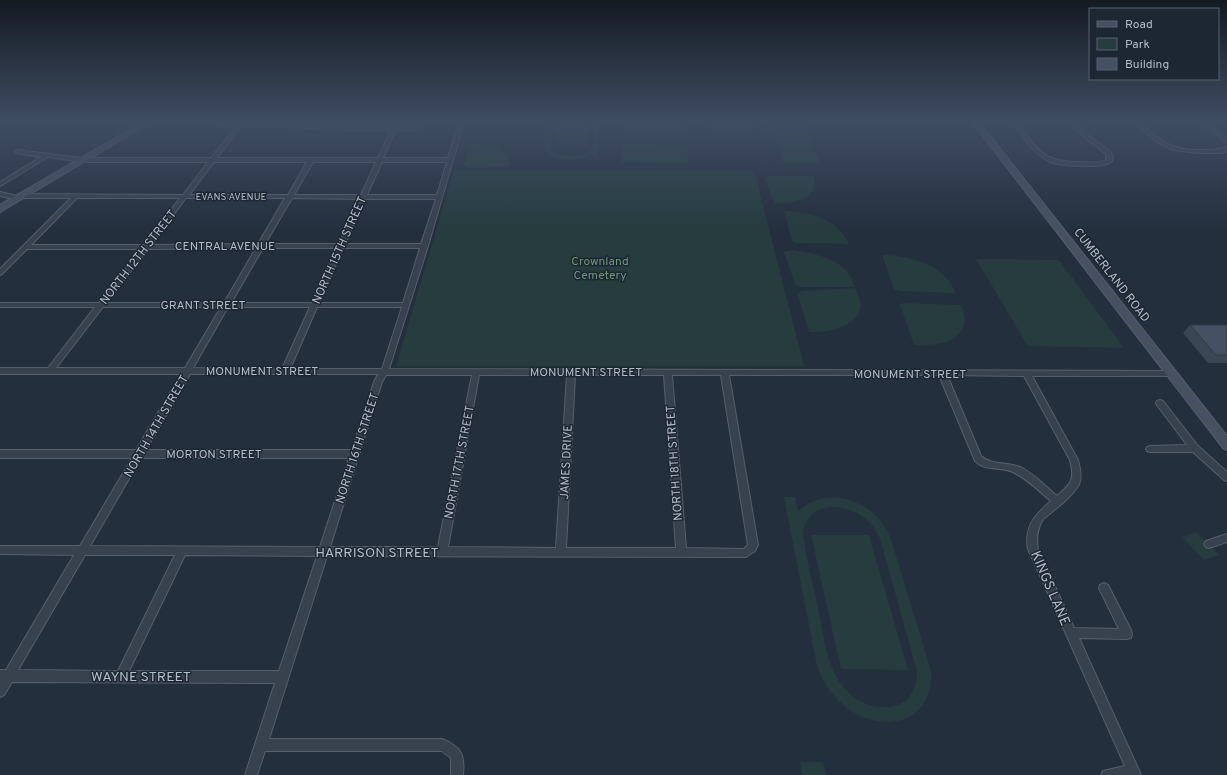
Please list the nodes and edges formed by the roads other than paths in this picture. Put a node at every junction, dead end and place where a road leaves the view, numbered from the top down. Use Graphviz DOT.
graph roads {
  1 [pos="43,158"];
  2 [pos="70,158"];
  3 [pos="85,158"];
  4 [pos="1004,158"];
  5 [pos="1044,158"];
  6 [pos="1110,158"];
  7 [pos="82,160"];
  8 [pos="213,160"];
  9 [pos="311,160"];
  10 [pos="379,160"];
  11 [pos="451,160"];
  12 [pos="0,184"];
  13 [pos="0,194"];
  14 [pos="76,196"];
  15 [pos="185,196"];
  16 [pos="290,196"];
  17 [pos="363,196"];
  18 [pos="20,197"];
  19 [pos="440,197"];
  20 [pos="0,208"];
  21 [pos="146,246"];
  22 [pos="261,246"];
  23 [pos="341,246"];
  24 [pos="424,246"];
  25 [pos="26,247"];
  26 [pos="0,273"];
  27 [pos="0,305"];
  28 [pos="101,305"];
  29 [pos="227,305"];
  30 [pos="315,305"];
  31 [pos="406,305"];
  32 [pos="0,371"];
  33 [pos="50,371"];
  34 [pos="189,371"];
  35 [pos="285,371"];
  36 [pos="384,371"];
  37 [pos="476,372"];
  38 [pos="571,372"];
  39 [pos="668,372"];
  40 [pos="725,373"];
  41 [pos="1172,373"];
  42 [pos="942,374"];
  43 [pos="1027,374"];
  44 [pos="1160,403"];
  45 [pos="1227,444"];
  46 [pos="1195,448"];
  47 [pos="1150,449"];
  48 [pos="0,454"];
  49 [pos="140,454"];
  50 [pos="355,454"];
  51 [pos="1227,477"];
  52 [pos="1058,502"];
  53 [pos="1227,538"];
  54 [pos="1209,544"];
  55 [pos="0,550"];
  56 [pos="84,550"];
  57 [pos="182,550"];
  58 [pos="324,551"];
  59 [pos="442,552"];
  60 [pos="562,553"];
  61 [pos="681,553"];
  62 [pos="1104,588"];
  63 [pos="1070,633"];
  64 [pos="4,676"];
  65 [pos="121,676"];
  66 [pos="283,677"];
  67 [pos="0,691"];
  68 [pos="261,745"];
  69 [pos="1134,773"];
  70 [pos="251,775"];
  71 [pos="457,775"];
  72 [pos="1107,775"];
  1 -- 12 [label="street"];
  2 -- 7 [label="street"];
  3 -- 7 [label="street"];
  4 -- 41 [label="street, CUMBERLAND ROAD"];
  5 -- 6 [label="street"];
  7 -- 8 [label="street"];
  7 -- 18 [label="street"];
  8 -- 9 [label="street"];
  8 -- 15 [label="street, NORTH 12TH STREET"];
  9 -- 10 [label="street"];
  9 -- 16 [label="street, NORTH 14TH STREET"];
  10 -- 11 [label="street"];
  10 -- 17 [label="street, NORTH 15TH STREET"];
  11 -- 19 [label="street, NORTH 16TH STREET"];
  13 -- 18 [label="street, EVANS AVENUE"];
  14 -- 15 [label="street, EVANS AVENUE"];
  14 -- 18 [label="street, EVANS AVENUE"];
  14 -- 25 [label="street"];
  15 -- 16 [label="street, EVANS AVENUE"];
  15 -- 21 [label="street, NORTH 12TH STREET"];
  16 -- 17 [label="street, EVANS AVENUE"];
  16 -- 22 [label="street, NORTH 14TH STREET"];
  17 -- 19 [label="street, EVANS AVENUE"];
  17 -- 23 [label="street, NORTH 15TH STREET"];
  18 -- 20 [label="street"];
  19 -- 24 [label="street, NORTH 16TH STREET"];
  21 -- 22 [label="street, CENTRAL AVENUE"];
  21 -- 25 [label="street, CENTRAL AVENUE"];
  21 -- 28 [label="street, NORTH 12TH STREET"];
  22 -- 23 [label="street, CENTRAL AVENUE"];
  22 -- 29 [label="street, NORTH 14TH STREET"];
  23 -- 24 [label="street, CENTRAL AVENUE"];
  23 -- 30 [label="street, NORTH 15TH STREET"];
  24 -- 31 [label="street, NORTH 16TH STREET"];
  25 -- 26 [label="street"];
  27 -- 28 [label="street, GRANT STREET"];
  28 -- 29 [label="street, GRANT STREET"];
  28 -- 33 [label="street, NORTH 12TH STREET"];
  29 -- 30 [label="street, GRANT STREET"];
  29 -- 34 [label="street, NORTH 14TH STREET"];
  30 -- 31 [label="street, GRANT STREET"];
  30 -- 35 [label="street, NORTH 15TH STREET"];
  31 -- 36 [label="street, NORTH 16TH STREET"];
  32 -- 33 [label="street, MONUMENT STREET"];
  33 -- 34 [label="street, MONUMENT STREET"];
  34 -- 35 [label="street, MONUMENT STREET"];
  34 -- 49 [label="street, NORTH 14TH STREET"];
  35 -- 36 [label="street, MONUMENT STREET"];
  36 -- 37 [label="street, MONUMENT STREET"];
  36 -- 50 [label="street, NORTH 16TH STREET"];
  37 -- 38 [label="street, MONUMENT STREET"];
  37 -- 59 [label="street, NORTH 17TH STREET"];
  38 -- 39 [label="street, MONUMENT STREET"];
  38 -- 60 [label="street, JAMES DRIVE"];
  39 -- 40 [label="street, MONUMENT STREET"];
  39 -- 61 [label="street, NORTH 18TH STREET"];
  40 -- 42 [label="street, MONUMENT STREET"];
  40 -- 61 [label="street, HARRISON STREET"];
  41 -- 43 [label="street, MONUMENT STREET"];
  41 -- 45 [label="street, CUMBERLAND ROAD"];
  42 -- 43 [label="street, MONUMENT STREET"];
  42 -- 52 [label="street"];
  43 -- 52 [label="street, KINGS LANE"];
  44 -- 46 [label="street"];
  46 -- 47 [label="street"];
  46 -- 51 [label="street"];
  48 -- 49 [label="street, MORTON STREET"];
  49 -- 50 [label="street, MORTON STREET"];
  49 -- 56 [label="street, NORTH 14TH STREET"];
  50 -- 58 [label="street, NORTH 16TH STREET"];
  52 -- 63 [label="street, KINGS LANE"];
  53 -- 54 [label="street"];
  55 -- 56 [label="street, HARRISON STREET"];
  56 -- 57 [label="street, HARRISON STREET"];
  56 -- 64 [label="street, NORTH 14TH STREET"];
  57 -- 58 [label="street, HARRISON STREET"];
  57 -- 65 [label="street"];
  58 -- 59 [label="street, HARRISON STREET"];
  58 -- 66 [label="street, NORTH 16TH STREET"];
  59 -- 60 [label="street, HARRISON STREET"];
  60 -- 61 [label="street, HARRISON STREET"];
  62 -- 63 [label="street"];
  63 -- 69 [label="street, KINGS LANE"];
  64 -- 65 [label="street, WAYNE STREET"];
  64 -- 67 [label="street, NORTH 14TH STREET"];
  65 -- 66 [label="street, WAYNE STREET"];
  66 -- 68 [label="street, NORTH 16TH STREET"];
  68 -- 70 [label="street, NORTH 16TH STREET"];
  68 -- 71 [label="street"];
  69 -- 72 [label="street, KINGS LANE"];
}
